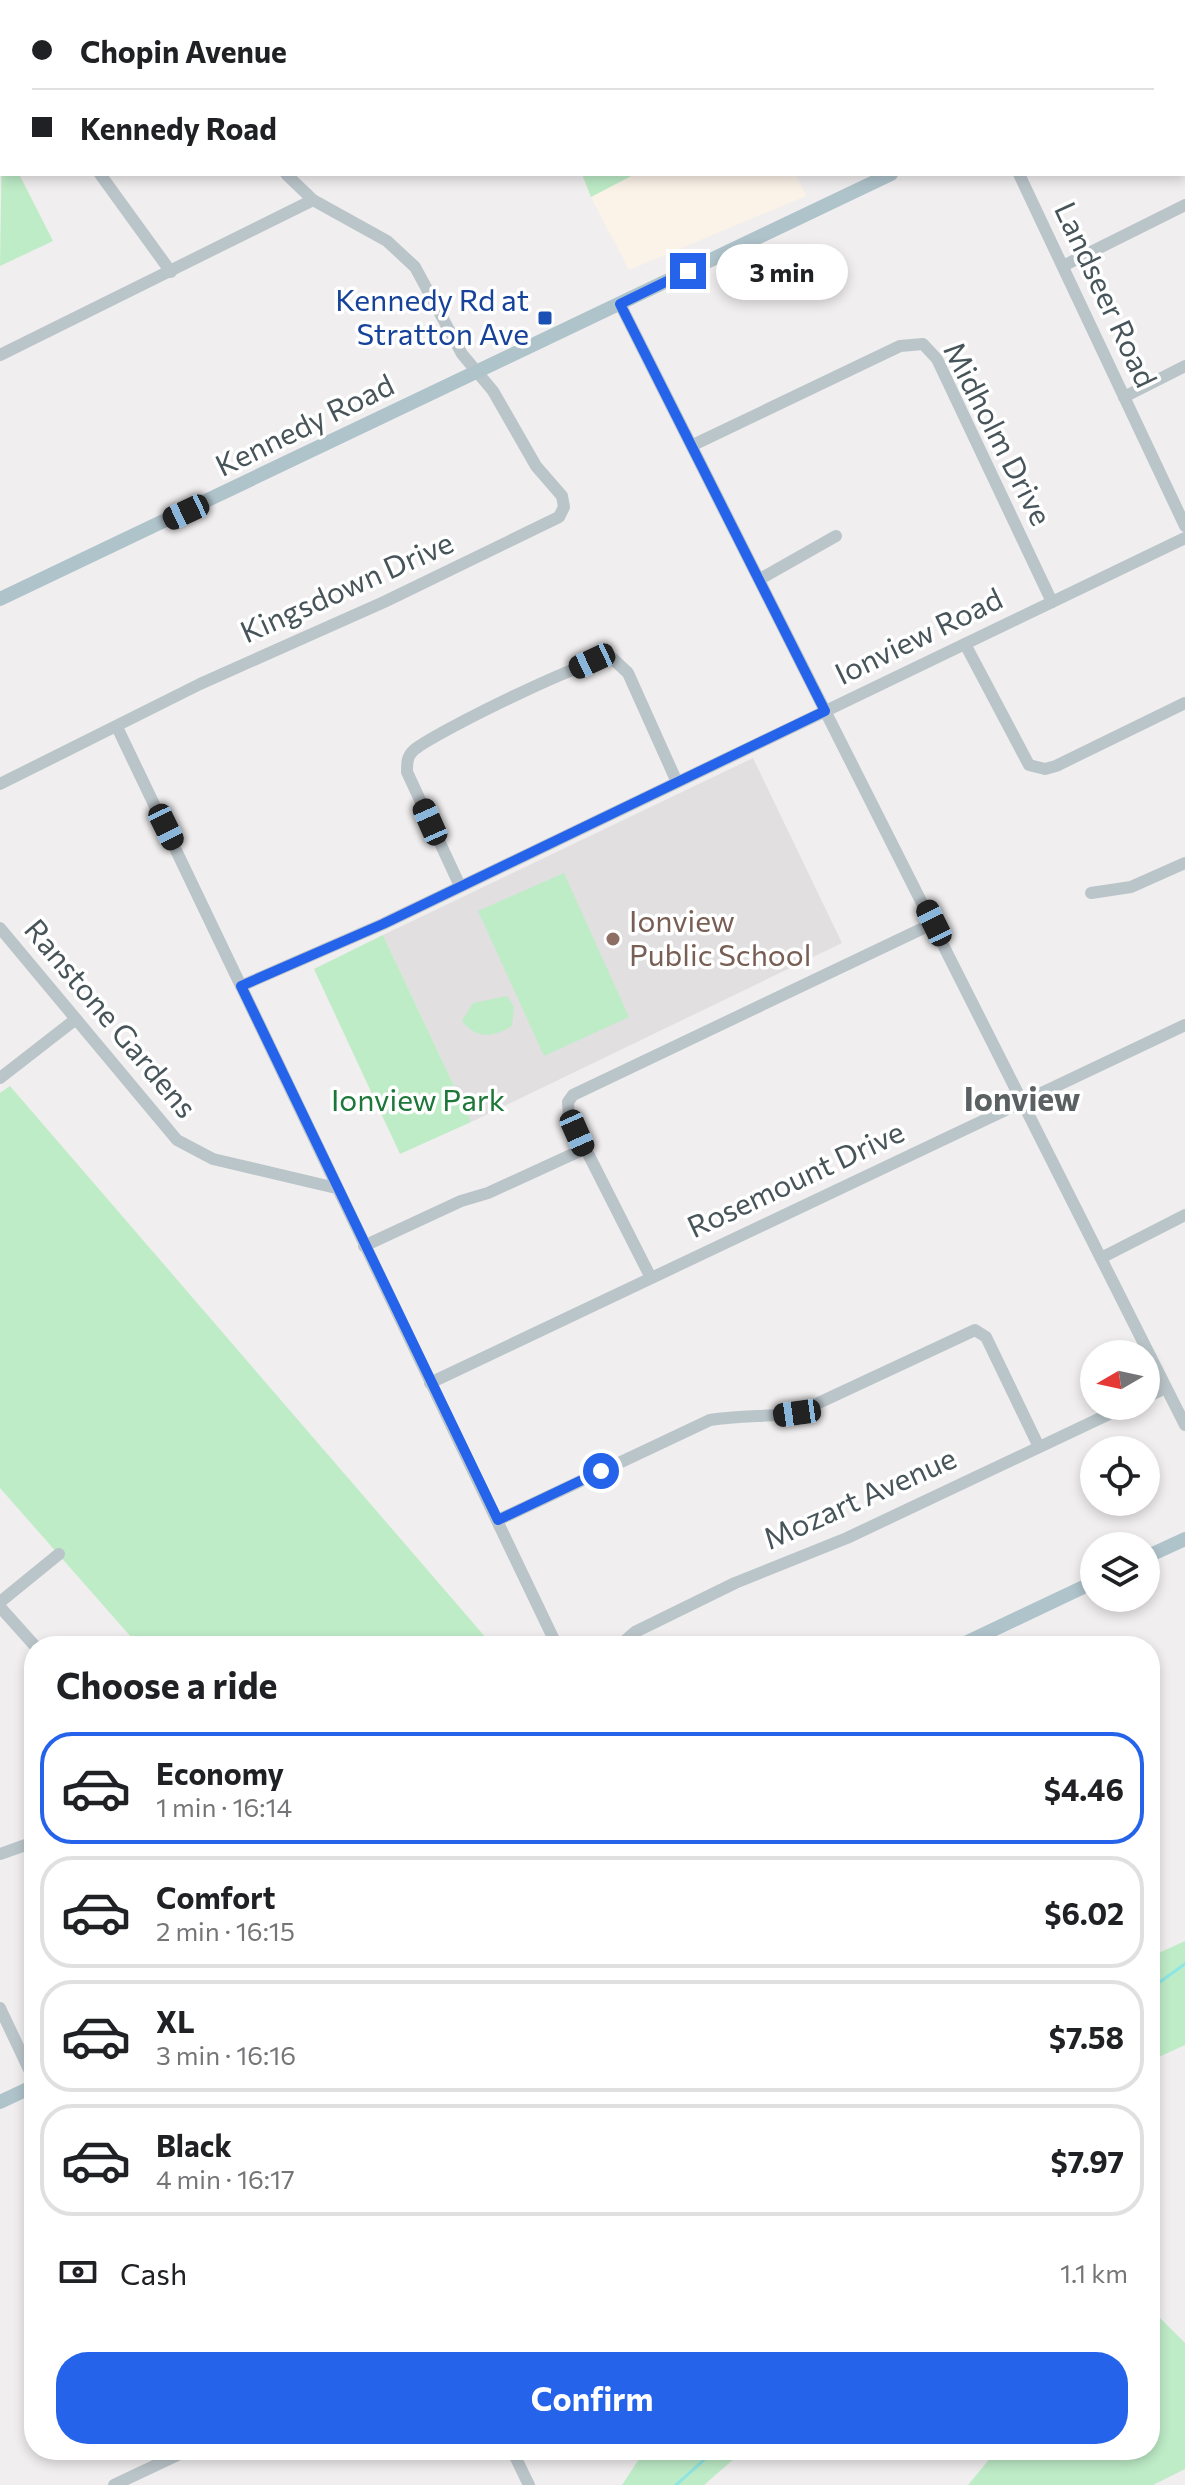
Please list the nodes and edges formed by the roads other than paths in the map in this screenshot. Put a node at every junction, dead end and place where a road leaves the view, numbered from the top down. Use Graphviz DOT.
graph roads {
  1 [pos="101,176"];
  2 [pos="288,176"];
  3 [pos="887,176"];
  4 [pos="1020,176"];
  5 [pos="313,200"];
  6 [pos="1185,205"];
  7 [pos="1063,266"];
  8 [pos="171,272"];
  9 [pos="620,304"];
  10 [pos="0,355"];
  11 [pos="1185,366"];
  12 [pos="476,372"];
  13 [pos="1124,397"];
  14 [pos="693,445"];
  15 [pos="1185,526"];
  16 [pos="836,536"];
  17 [pos="1185,538"];
  18 [pos="760,579"];
  19 [pos="0,599"];
  20 [pos="1052,602"];
  21 [pos="965,644"];
  22 [pos="1185,703"];
  23 [pos="825,711"];
  24 [pos="117,727"];
  25 [pos="676,780"];
  26 [pos="0,784"];
  27 [pos="1185,863"];
  28 [pos="460,886"];
  29 [pos="1091,893"];
  30 [pos="934,923"];
  31 [pos="0,928"];
  32 [pos="241,986"];
  33 [pos="76,1019"];
  34 [pos="1185,1025"];
  35 [pos="0,1078"];
  36 [pos="1023,1101"];
  37 [pos="584,1149"];
  38 [pos="336,1188"];
  39 [pos="1185,1215"];
  40 [pos="364,1246"];
  41 [pos="1101,1258"];
  42 [pos="651,1278"];
  43 [pos="430,1383"];
  44 [pos="1166,1388"];
  45 [pos="1160,1391"];
  46 [pos="1096,1420"];
  47 [pos="1185,1425"];
  48 [pos="1039,1447"];
  49 [pos="498,1520"];
  50 [pos="1185,1539"];
  51 [pos="1160,1551"];
  52 [pos="59,1554"];
  53 [pos="1080,1589"];
  54 [pos="0,1604"];
  55 [pos="27,1636"];
  56 [pos="552,1636"];
  57 [pos="630,1636"];
  58 [pos="980,1636"];
  59 [pos="24,1846"];
  60 [pos="0,1854"];
  61 [pos="0,2008"];
  62 [pos="24,2061"];
  63 [pos="24,2089"];
  64 [pos="0,2102"];
  65 [pos="167,2460"];
  66 [pos="517,2460"];
  67 [pos="114,2485"];
  68 [pos="529,2485"];
  1 -- 8 [label="street"];
  2 -- 5 [label="street"];
  3 -- 9 [label="main road, Kennedy Road"];
  4 -- 7 [label="street, Landseer Road"];
  5 -- 8 [label="street"];
  5 -- 12 [label="street"];
  6 -- 7 [label="street"];
  7 -- 13 [label="street, Landseer Road"];
  8 -- 10 [label="street"];
  9 -- 12 [label="main road, Kennedy Road"];
  9 -- 14 [label="street"];
  11 -- 13 [label="street"];
  12 -- 19 [label="main road, Kennedy Road"];
  12 -- 24 [label="street, Kingsdown Drive"];
  13 -- 15 [label="street, Landseer Road"];
  14 -- 18 [label="street"];
  14 -- 20 [label="street, Midholm Drive"];
  16 -- 18 [label="street"];
  17 -- 20 [label="street, Ionview Road"];
  18 -- 23 [label="street"];
  20 -- 21 [label="street, Ionview Road"];
  21 -- 22 [label="street"];
  21 -- 23 [label="street, Ionview Road"];
  23 -- 25 [label="street, Ionview Road"];
  23 -- 30 [label="street"];
  24 -- 26 [label="street, Kingsdown Drive"];
  24 -- 32 [label="street"];
  25 -- 28 [label="street, Ionview Road"];
  25 -- 28 [label="street"];
  27 -- 29 [label="street"];
  28 -- 32 [label="street, Ionview Road"];
  30 -- 36 [label="street"];
  30 -- 37 [label="street"];
  31 -- 33 [label="street, Ranstone Gardens"];
  32 -- 38 [label="street"];
  33 -- 35 [label="street"];
  33 -- 38 [label="street, Ranstone Gardens"];
  34 -- 36 [label="street, Rosemount Drive"];
  36 -- 41 [label="street"];
  36 -- 42 [label="street, Rosemount Drive"];
  37 -- 40 [label="street"];
  37 -- 42 [label="street"];
  38 -- 40 [label="street"];
  39 -- 41 [label="street"];
  40 -- 43 [label="street"];
  41 -- 44 [label="street"];
  42 -- 43 [label="street, Rosemount Drive"];
  43 -- 49 [label="street"];
  44 -- 45 [label="street"];
  44 -- 47 [label="street"];
  46 -- 48 [label="street, Mozart Avenue"];
  48 -- 49 [label="street"];
  48 -- 57 [label="street, Mozart Avenue"];
  49 -- 56 [label="street"];
  50 -- 51 [label="main road"];
  52 -- 54 [label="street"];
  53 -- 58 [label="main road"];
  54 -- 55 [label="street"];
  59 -- 60 [label="street"];
  61 -- 62 [label="street"];
  63 -- 64 [label="main road"];
  65 -- 67 [label="street"];
  66 -- 68 [label="street"];
}
